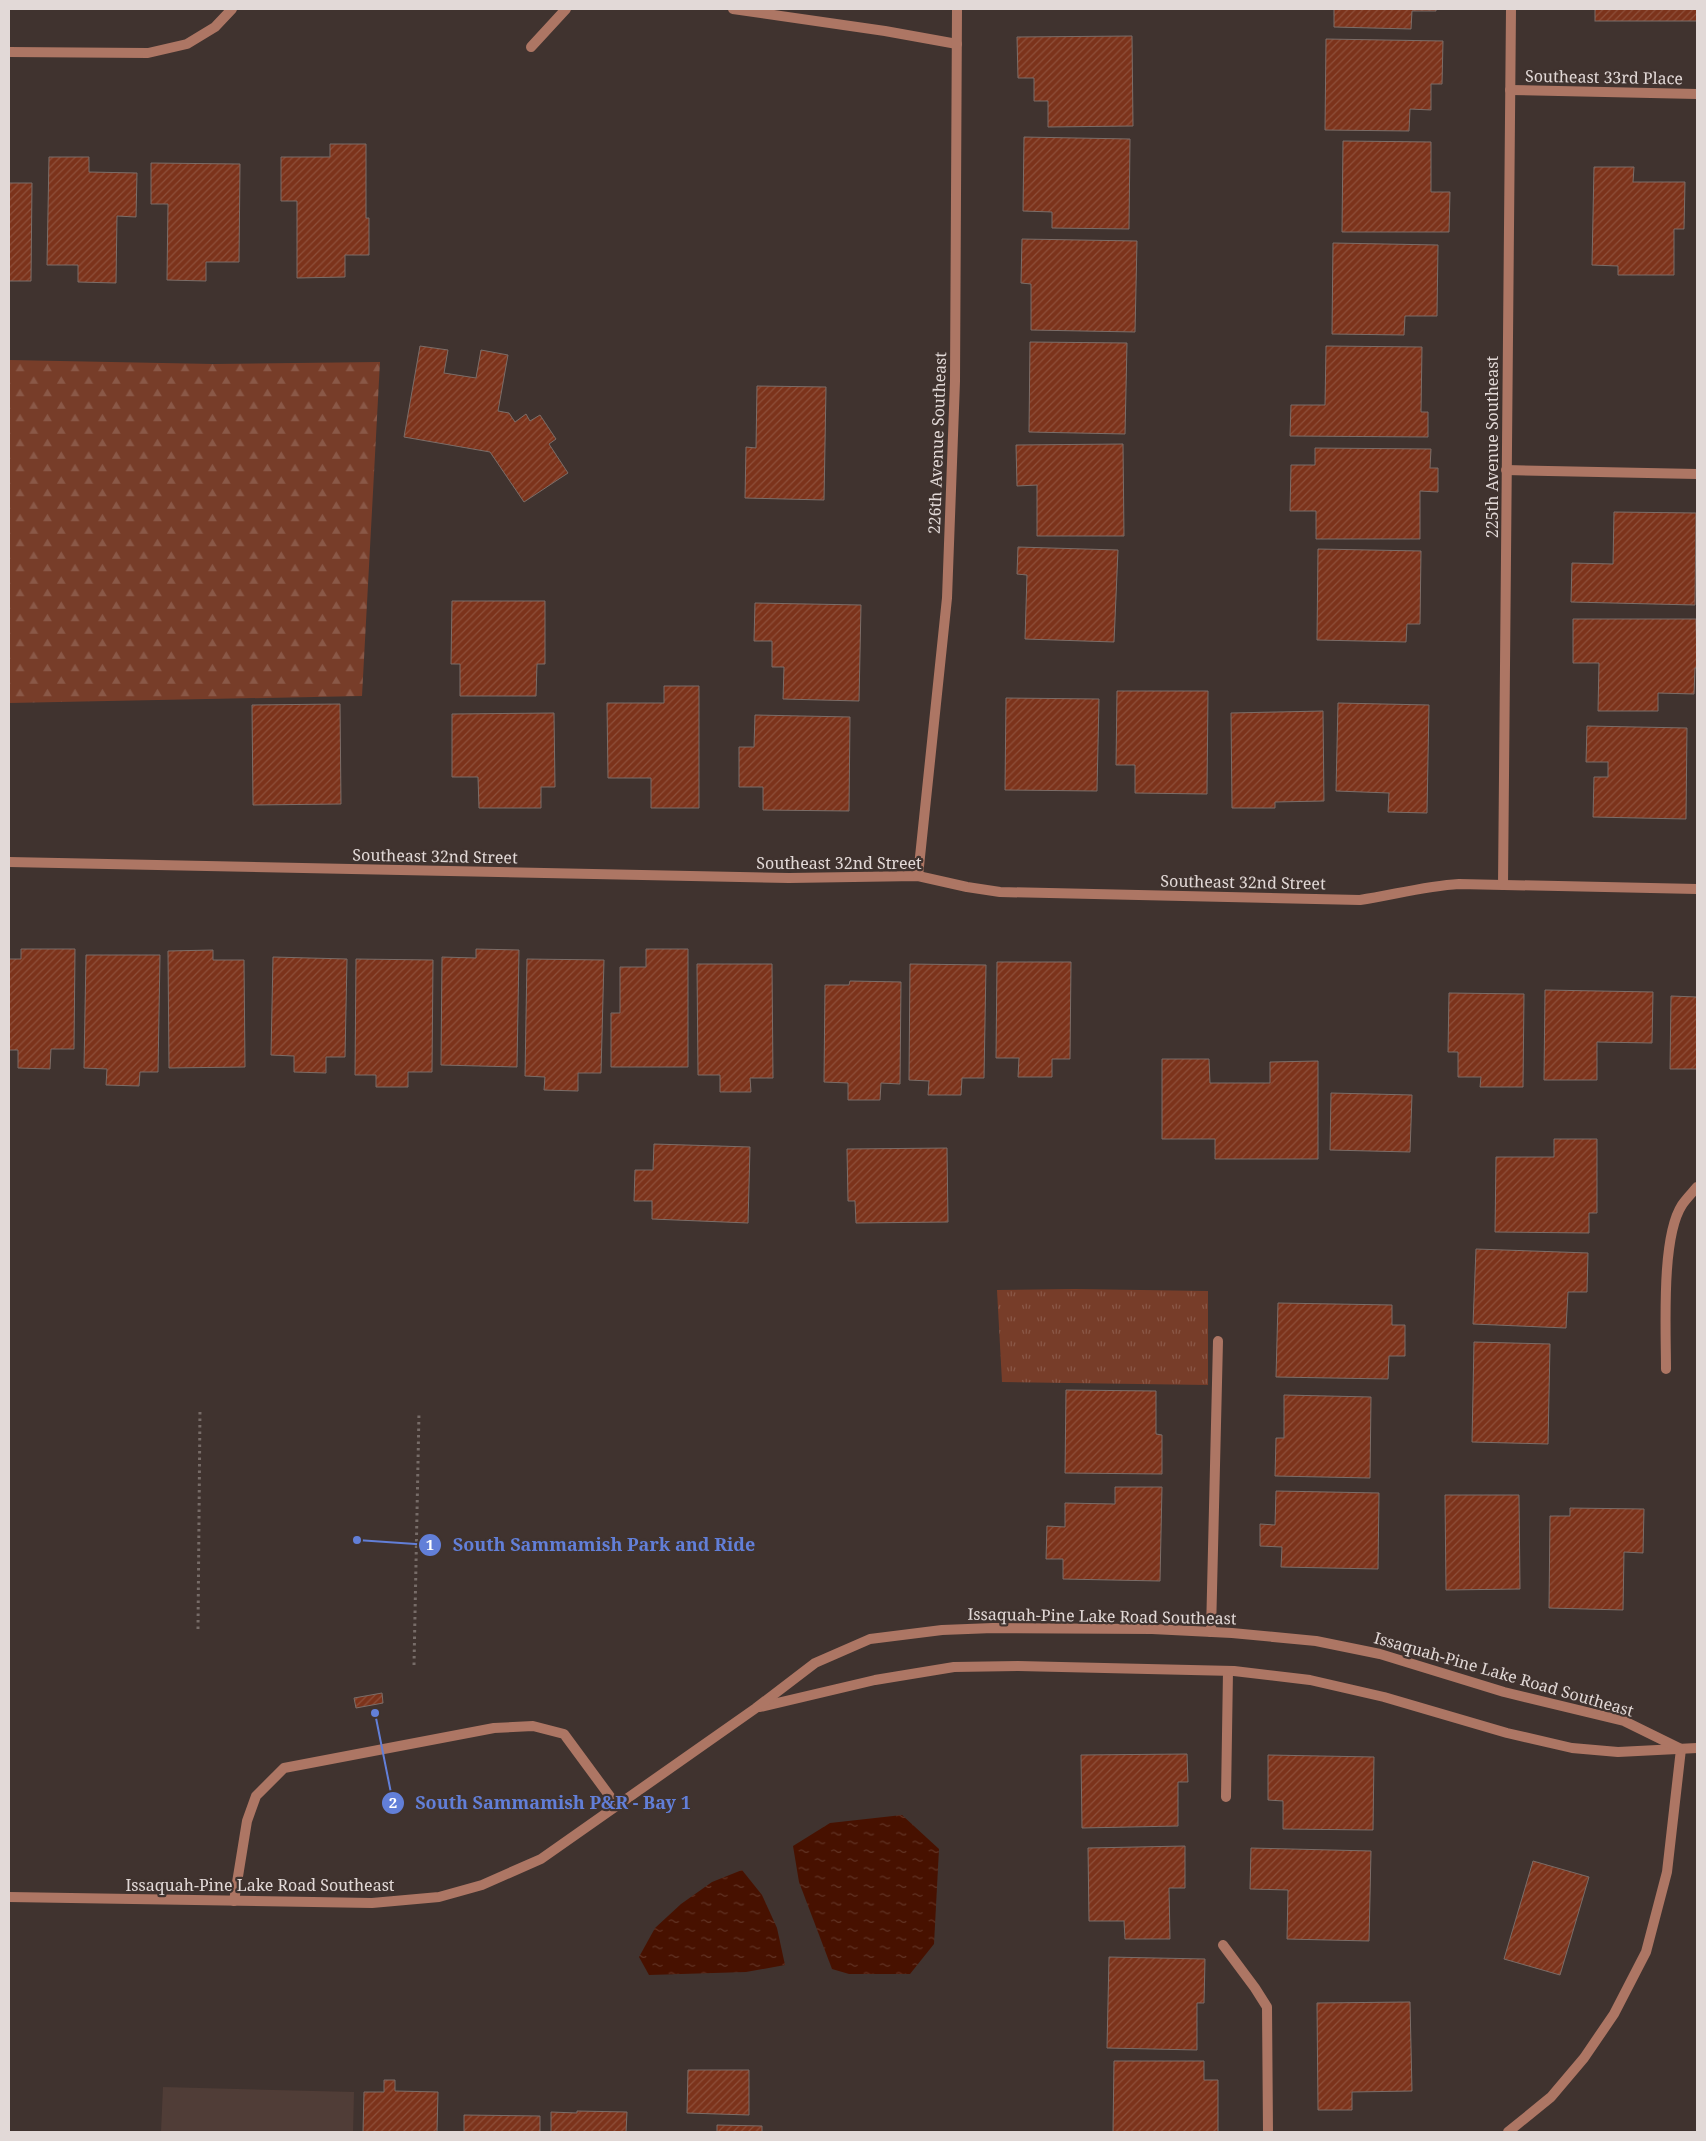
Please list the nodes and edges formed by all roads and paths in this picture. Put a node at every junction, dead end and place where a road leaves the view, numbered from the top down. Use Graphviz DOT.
graph roads {
  1 [pos="232,9"];
  2 [pos="566,9"];
  3 [pos="733,9"];
  4 [pos="957,9"];
  5 [pos="1511,9"];
  6 [pos="956,44"];
  7 [pos="531,47"];
  8 [pos="9,52"];
  9 [pos="1510,90"];
  10 [pos="1697,94"];
  11 [pos="1506,470"];
  12 [pos="1697,474"];
  13 [pos="9,862"];
  14 [pos="918,876"];
  15 [pos="1503,885"];
  16 [pos="1697,889"];
  17 [pos="1697,1187"];
  18 [pos="1218,1341"];
  19 [pos="1666,1368"];
  20 [pos="200,1409"];
  21 [pos="419,1412"];
  22 [pos="198,1629"];
  23 [pos="1211,1632"];
  24 [pos="414,1665"];
  25 [pos="1228,1671"];
  26 [pos="756,1708"];
  27 [pos="1697,1748"];
  28 [pos="1681,1749"];
  29 [pos="1226,1796"];
  30 [pos="617,1806"];
  31 [pos="9,1898"];
  32 [pos="234,1901"];
  33 [pos="1223,1945"];
  34 [pos="1268,2132"];
  35 [pos="1508,2132"];
  1 -- 8 [label="street"];
  2 -- 7 [label="street"];
  3 -- 6 [label="street"];
  4 -- 6 [label="street, 226th Avenue Southeast"];
  5 -- 9 [label="street, 225th Avenue Southeast"];
  6 -- 14 [label="street, 226th Avenue Southeast"];
  9 -- 10 [label="street, Southeast 33rd Place"];
  9 -- 11 [label="street, 225th Avenue Southeast"];
  11 -- 12 [label="street"];
  11 -- 15 [label="street, 225th Avenue Southeast"];
  13 -- 14 [label="street, Southeast 32nd Street"];
  14 -- 15 [label="street, Southeast 32nd Street"];
  15 -- 16 [label="street, Southeast 32nd Street"];
  17 -- 19 [label="street"];
  18 -- 23 [label="street"];
  20 -- 22 [label="path"];
  21 -- 24 [label="path"];
  23 -- 26 [label="street, Issaquah-Pine Lake Road Southeast"];
  23 -- 28 [label="street, Issaquah-Pine Lake Road Southeast"];
  25 -- 26 [label="street, Issaquah-Pine Lake Road Southeast"];
  25 -- 28 [label="street, Issaquah-Pine Lake Road Southeast"];
  25 -- 29 [label="street"];
  26 -- 30 [label="street, Issaquah-Pine Lake Road Southeast"];
  27 -- 28 [label="street"];
  28 -- 35 [label="street"];
  30 -- 32 [label="street, Issaquah-Pine Lake Road Southeast"];
  30 -- 32 [label="street"];
  31 -- 32 [label="street, Issaquah-Pine Lake Road Southeast"];
  33 -- 34 [label="street"];
}
